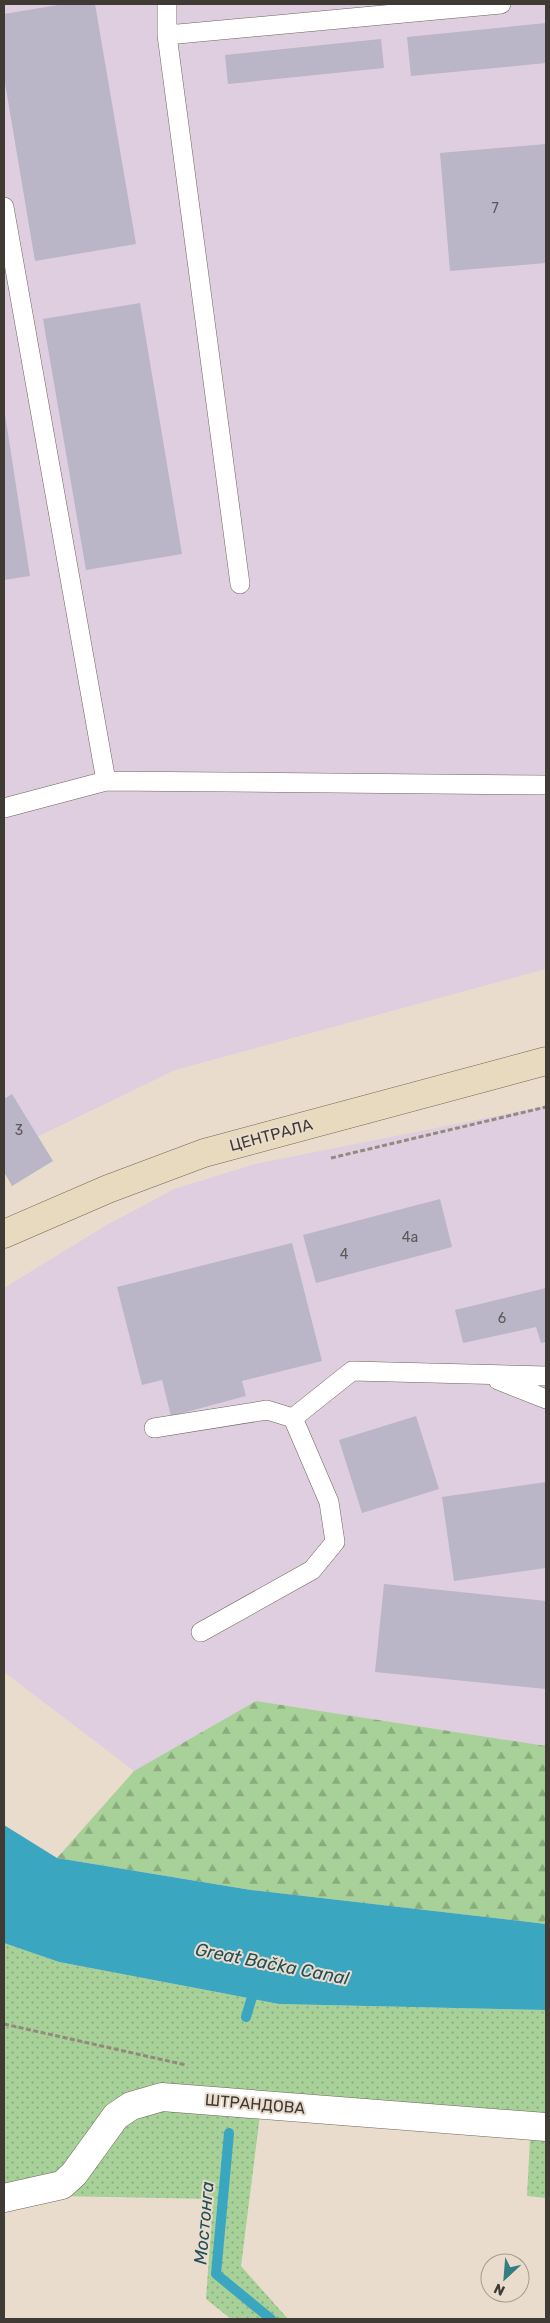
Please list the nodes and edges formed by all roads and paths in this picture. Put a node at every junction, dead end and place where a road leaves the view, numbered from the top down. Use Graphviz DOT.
graph roads {
  1 [pos="167,4"];
  2 [pos="501,4"];
  3 [pos="167,35"];
  4 [pos="4,207"];
  5 [pos="240,584"];
  6 [pos="106,781"];
  7 [pos="546,784"];
  8 [pos="5,807"];
  9 [pos="546,1061"];
  10 [pos="546,1108"];
  11 [pos="331,1158"];
  12 [pos="4,1234"];
  13 [pos="490,1376"];
  14 [pos="546,1376"];
  15 [pos="546,1399"];
  16 [pos="294,1418"];
  17 [pos="154,1428"];
  18 [pos="201,1632"];
  19 [pos="4,2024"];
  20 [pos="192,2066"];
  21 [pos="546,2127"];
  22 [pos="4,2198"];
  1 -- 3 [label="lane"];
  2 -- 3 [label="lane"];
  3 -- 5 [label="lane"];
  4 -- 6 [label="lane"];
  6 -- 7 [label="lane"];
  6 -- 8 [label="lane"];
  9 -- 12 [label="main road, ЦЕНТРАЛА"];
  10 -- 11 [label="path"];
  13 -- 14 [label="lane"];
  13 -- 15 [label="lane"];
  13 -- 16 [label="lane"];
  16 -- 17 [label="lane"];
  16 -- 18 [label="lane"];
  19 -- 20 [label="path"];
  21 -- 22 [label="street, ШТРАНДОВА"];
}
